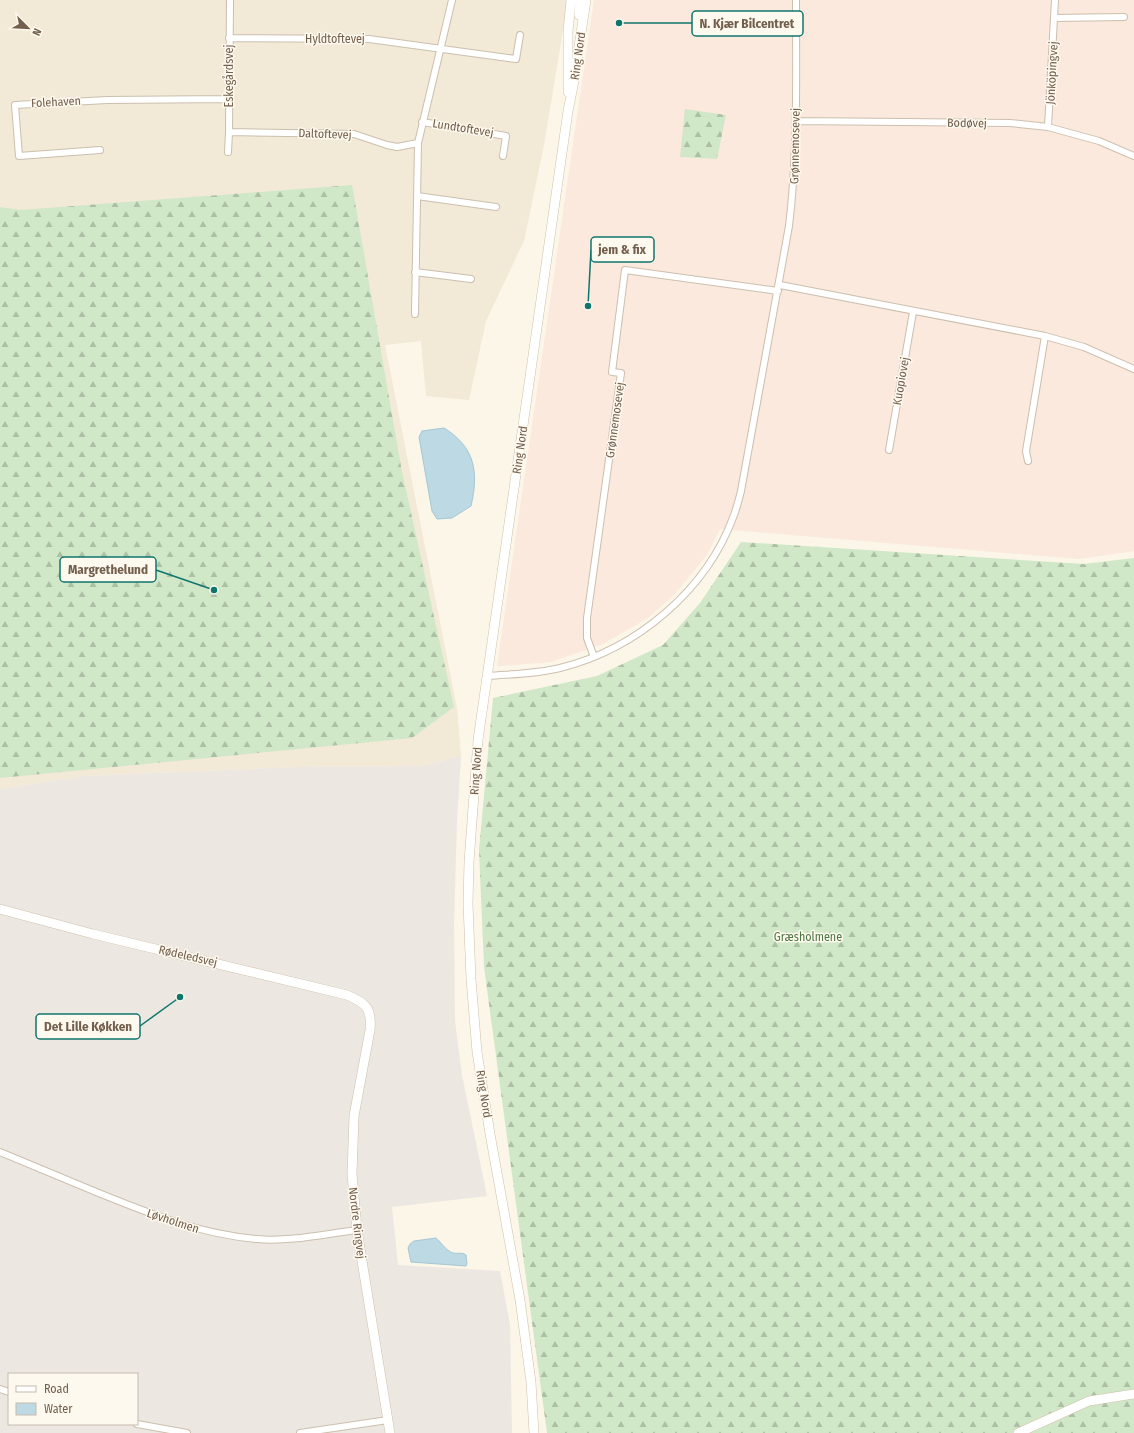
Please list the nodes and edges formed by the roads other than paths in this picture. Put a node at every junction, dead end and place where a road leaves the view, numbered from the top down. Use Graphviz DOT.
graph roads {
  1 [pos="230,0"];
  2 [pos="452,0"];
  3 [pos="571,0"];
  4 [pos="580,0"];
  5 [pos="586,0"];
  6 [pos="796,0"];
  7 [pos="1054,0"];
  8 [pos="1124,17"];
  9 [pos="1054,18"];
  10 [pos="581,34"];
  11 [pos="520,35"];
  12 [pos="230,38"];
  13 [pos="440,48"];
  14 [pos="229,99"];
  15 [pos="568,111"];
  16 [pos="422,122"];
  17 [pos="796,122"];
  18 [pos="1048,127"];
  19 [pos="229,132"];
  20 [pos="418,143"];
  21 [pos="100,150"];
  22 [pos="228,152"];
  23 [pos="502,156"];
  24 [pos="1134,156"];
  25 [pos="417,196"];
  26 [pos="496,207"];
  27 [pos="415,272"];
  28 [pos="471,279"];
  29 [pos="779,288"];
  30 [pos="913,312"];
  31 [pos="415,314"];
  32 [pos="1045,336"];
  33 [pos="1134,369"];
  34 [pos="889,450"];
  35 [pos="1028,461"];
  36 [pos="594,657"];
  37 [pos="488,676"];
  38 [pos="0,909"];
  39 [pos="369,1013"];
  40 [pos="0,1152"];
  41 [pos="357,1230"];
  42 [pos="1134,1394"];
  43 [pos="388,1420"];
  44 [pos="138,1424"];
  45 [pos="187,1433"];
  46 [pos="300,1433"];
  47 [pos="390,1433"];
  48 [pos="534,1433"];
  49 [pos="1018,1433"];
  1 -- 12 [label="street, Eskegårdsvej"];
  2 -- 13 [label="street, Lundtoftevej"];
  3 -- 15 [label="main road, Ring Nord"];
  4 -- 10 [label="main road"];
  5 -- 10 [label="main road, Ring Nord"];
  6 -- 17 [label="street, Grønnemosevej"];
  7 -- 9 [label="street, Jönköpingvej"];
  8 -- 9 [label="street"];
  9 -- 18 [label="street, Jönköpingvej"];
  10 -- 15 [label="main road, Ring Nord"];
  11 -- 13 [label="street"];
  12 -- 13 [label="street, Hyldtoftevej"];
  12 -- 14 [label="street, Eskegårdsvej"];
  13 -- 16 [label="street, Lundtoftevej"];
  14 -- 19 [label="street, Eskegårdsvej"];
  14 -- 21 [label="street, Folehaven"];
  15 -- 37 [label="main road, Ring Nord"];
  16 -- 20 [label="street, Lundtoftevej"];
  16 -- 23 [label="street, Lundtoftevej"];
  17 -- 18 [label="street, Bodøvej"];
  17 -- 29 [label="street, Grønnemosevej"];
  18 -- 24 [label="street, Bodøvej"];
  19 -- 20 [label="street, Daltoftevej"];
  19 -- 22 [label="street, Eskegårdsvej"];
  20 -- 25 [label="street, Lundtoftevej"];
  25 -- 26 [label="street"];
  25 -- 27 [label="street, Lundtoftevej"];
  27 -- 28 [label="street"];
  27 -- 31 [label="street, Lundtoftevej"];
  29 -- 30 [label="street"];
  29 -- 36 [label="street, Grønnemosevej"];
  29 -- 36 [label="street, Grønnemosevej"];
  30 -- 32 [label="street"];
  30 -- 34 [label="street, Kuopiovej"];
  32 -- 33 [label="street"];
  32 -- 35 [label="street"];
  36 -- 37 [label="street, Grønnemosevej"];
  37 -- 48 [label="main road, Ring Nord"];
  38 -- 39 [label="main road, Rødeledsvej"];
  39 -- 41 [label="main road, Nordre Ringvej"];
  40 -- 41 [label="street, Løvholmen"];
  41 -- 43 [label="main road, Nordre Ringvej"];
  42 -- 49 [label="main road"];
  43 -- 46 [label="street"];
  43 -- 47 [label="main road, Nordre Ringvej"];
  44 -- 45 [label="street"];
}
